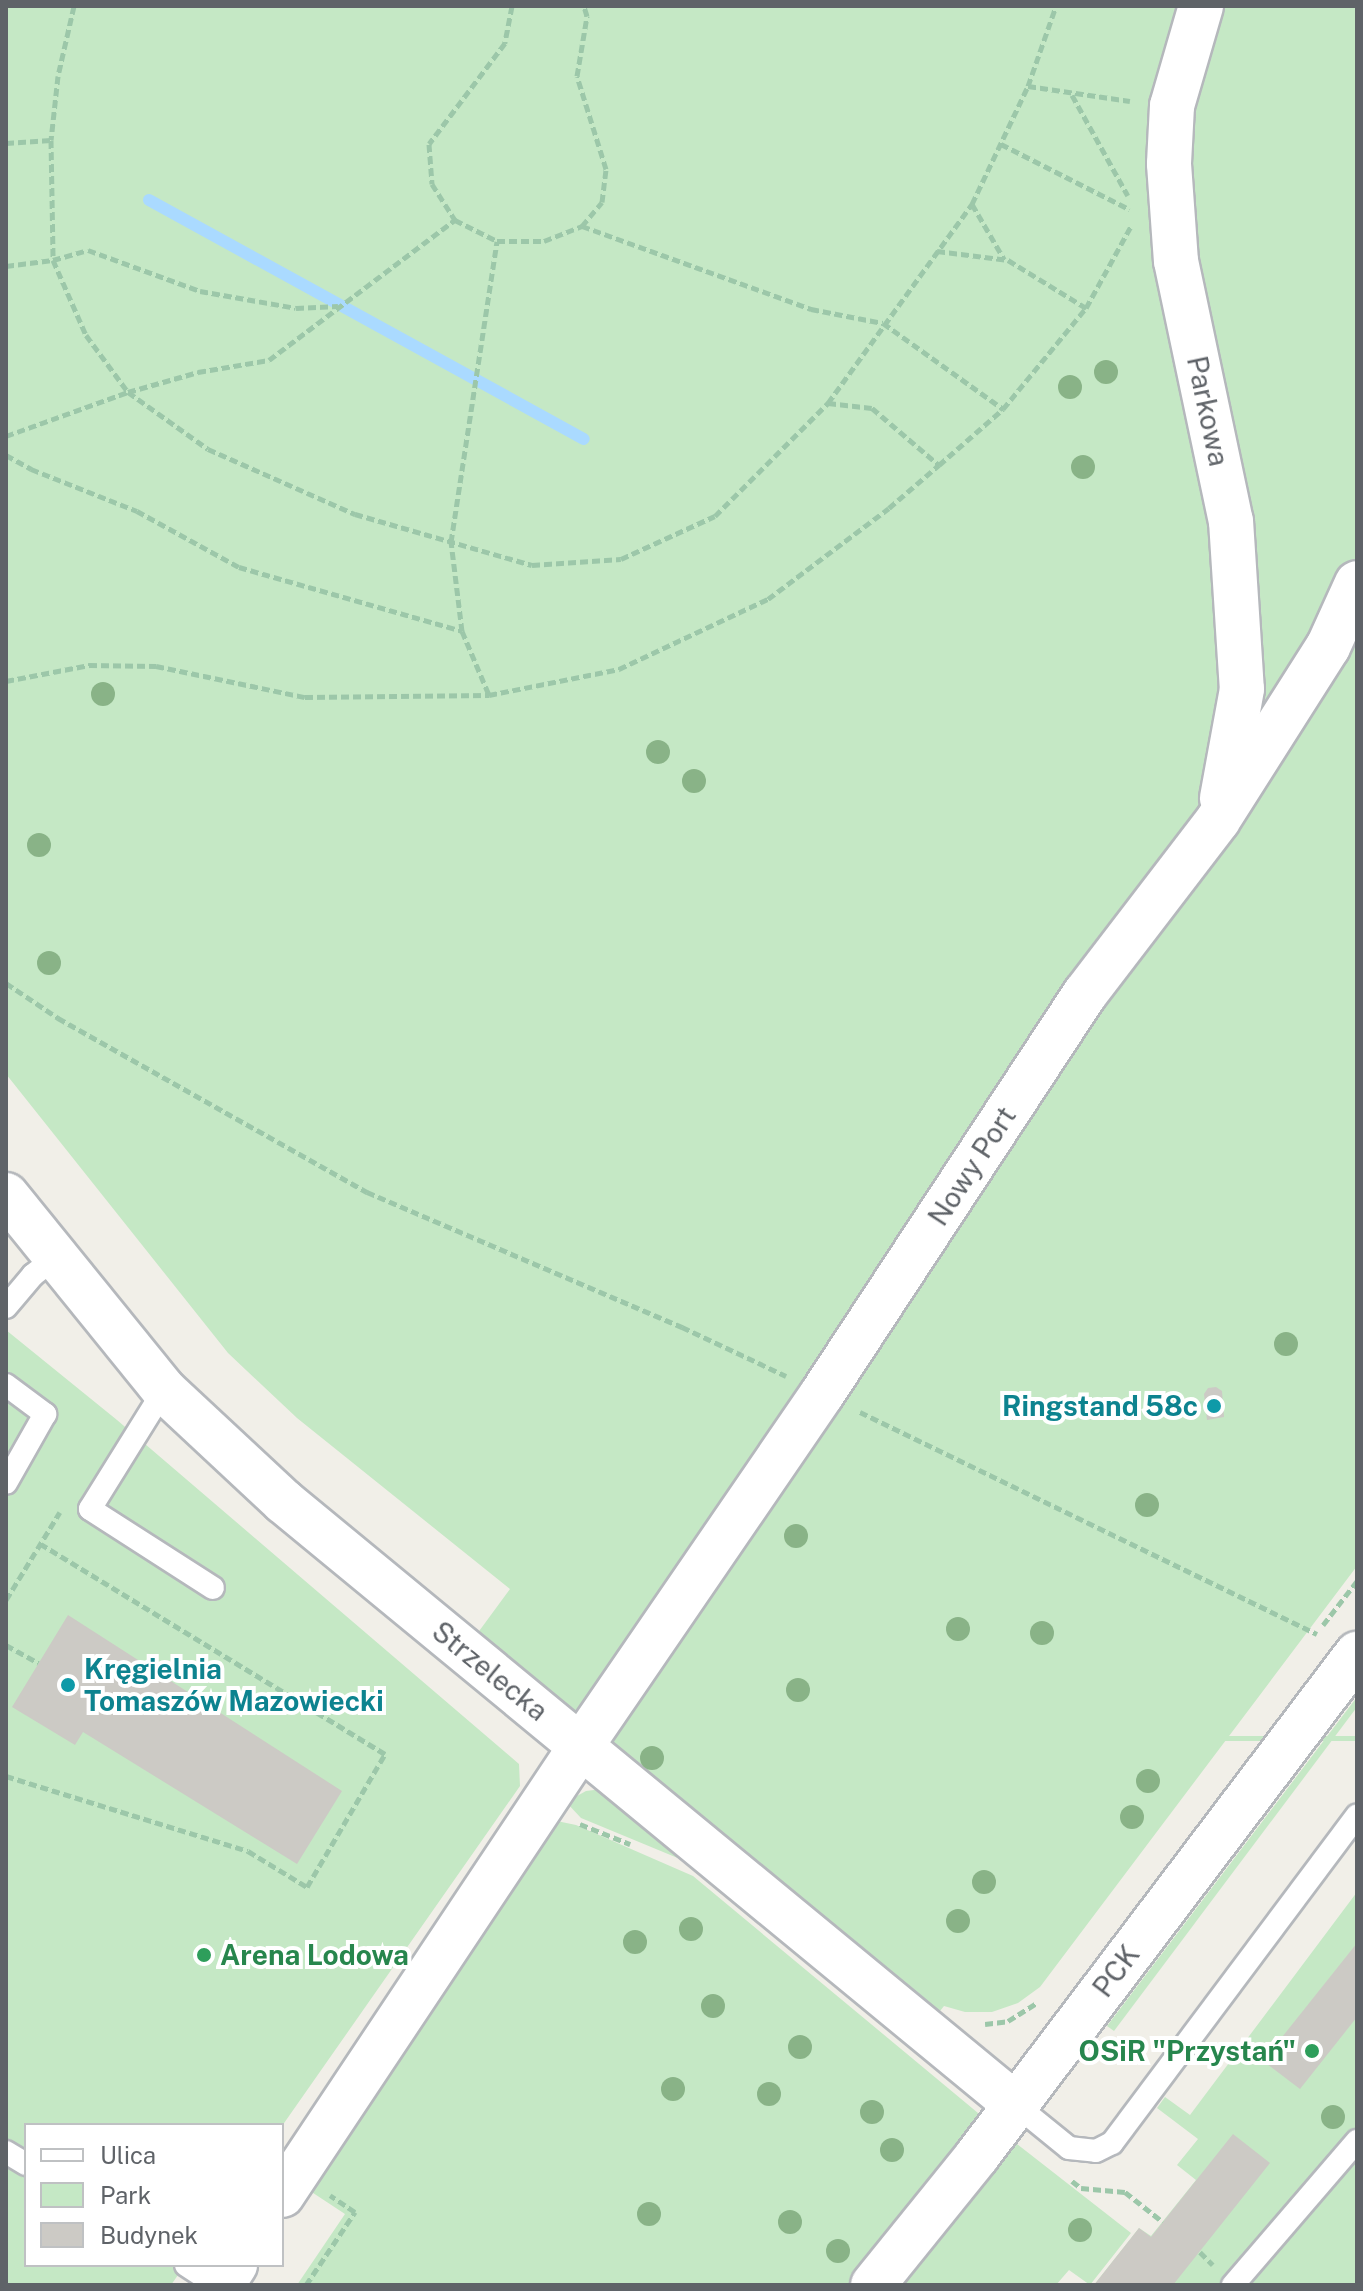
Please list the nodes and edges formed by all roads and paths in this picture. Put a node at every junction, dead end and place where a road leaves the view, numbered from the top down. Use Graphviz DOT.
graph roads {
  1 [pos="74,6"];
  2 [pos="512,6"];
  3 [pos="584,6"];
  4 [pos="1056,6"];
  5 [pos="1201,6"];
  6 [pos="1028,86"];
  7 [pos="1072,95"];
  8 [pos="1172,106"];
  9 [pos="51,140"];
  10 [pos="6,143"];
  11 [pos="1001,144"];
  12 [pos="972,204"];
  13 [pos="1138,214"];
  14 [pos="455,220"];
  15 [pos="582,226"];
  16 [pos="497,241"];
  17 [pos="937,251"];
  18 [pos="53,260"];
  19 [pos="1005,260"];
  20 [pos="6,266"];
  21 [pos="341,305"];
  22 [pos="1086,308"];
  23 [pos="883,323"];
  24 [pos="128,392"];
  25 [pos="828,403"];
  26 [pos="1003,409"];
  27 [pos="6,436"];
  28 [pos="6,455"];
  29 [pos="939,465"];
  30 [pos="451,542"];
  31 [pos="1357,583"];
  32 [pos="462,631"];
  33 [pos="6,681"];
  34 [pos="489,695"];
  35 [pos="1218,820"];
  36 [pos="6,983"];
  37 [pos="6,1195"];
  38 [pos="56,1257"];
  39 [pos="6,1307"];
  40 [pos="6,1385"];
  41 [pos="164,1390"];
  42 [pos="822,1394"];
  43 [pos="6,1483"];
  44 [pos="41,1544"];
  45 [pos="1357,1581"];
  46 [pos="213,1588"];
  47 [pos="1317,1634"];
  48 [pos="6,1645"];
  49 [pos="1307,1647"];
  50 [pos="1356,1657"];
  51 [pos="38,1663"];
  52 [pos="581,1746"];
  53 [pos="6,1776"];
  54 [pos="1357,1815"];
  55 [pos="1041,2000"];
  56 [pos="974,2025"];
  57 [pos="1016,2105"];
  58 [pos="1357,2141"];
  59 [pos="6,2152"];
  60 [pos="24,2163"];
  61 [pos="284,2192"];
  62 [pos="189,2267"];
  63 [pos="233,2267"];
  64 [pos="219,2285"];
  65 [pos="873,2285"];
  66 [pos="1233,2285"];
  1 -- 9 [label="path"];
  2 -- 14 [label="path"];
  3 -- 15 [label="path"];
  4 -- 6 [label="path"];
  5 -- 8 [label="street, Parkowa"];
  6 -- 7 [label="path"];
  6 -- 11 [label="path"];
  7 -- 8 [label="path"];
  7 -- 13 [label="path"];
  8 -- 35 [label="street, Parkowa"];
  9 -- 10 [label="path"];
  9 -- 18 [label="path"];
  11 -- 12 [label="path"];
  11 -- 13 [label="path"];
  12 -- 17 [label="path"];
  12 -- 19 [label="path"];
  13 -- 22 [label="path"];
  14 -- 16 [label="path"];
  14 -- 21 [label="path"];
  15 -- 16 [label="path"];
  15 -- 23 [label="path"];
  16 -- 30 [label="path"];
  17 -- 19 [label="path"];
  17 -- 23 [label="path"];
  18 -- 20 [label="path"];
  18 -- 21 [label="path"];
  18 -- 24 [label="path"];
  19 -- 22 [label="path"];
  21 -- 24 [label="path"];
  22 -- 26 [label="path"];
  23 -- 25 [label="path"];
  23 -- 26 [label="path"];
  24 -- 27 [label="path"];
  24 -- 30 [label="path"];
  25 -- 29 [label="path"];
  25 -- 30 [label="path"];
  26 -- 29 [label="path"];
  28 -- 32 [label="path"];
  29 -- 34 [label="path"];
  30 -- 32 [label="path"];
  31 -- 35 [label="street, Nowy Port"];
  32 -- 34 [label="path"];
  33 -- 34 [label="path"];
  35 -- 42 [label="street, Nowy Port"];
  36 -- 42 [label="path"];
  37 -- 38 [label="street, Strzelecka"];
  38 -- 39 [label="lane"];
  38 -- 41 [label="street, Strzelecka"];
  40 -- 43 [label="lane"];
  41 -- 46 [label="lane"];
  41 -- 52 [label="street, Strzelecka"];
  42 -- 47 [label="path"];
  42 -- 52 [label="street, Nowy Port"];
  44 -- 53 [label="path"];
  45 -- 47 [label="path"];
  47 -- 49 [label="path"];
  48 -- 51 [label="path"];
  50 -- 57 [label="street, PCK"];
  52 -- 57 [label="street, Strzelecka"];
  52 -- 61 [label="street, Nowy Port"];
  54 -- 57 [label="lane"];
  55 -- 56 [label="path"];
  57 -- 65 [label="street, PCK"];
  58 -- 66 [label="lane"];
  59 -- 60 [label="lane"];
  62 -- 64 [label="lane"];
  63 -- 64 [label="street"];
}
